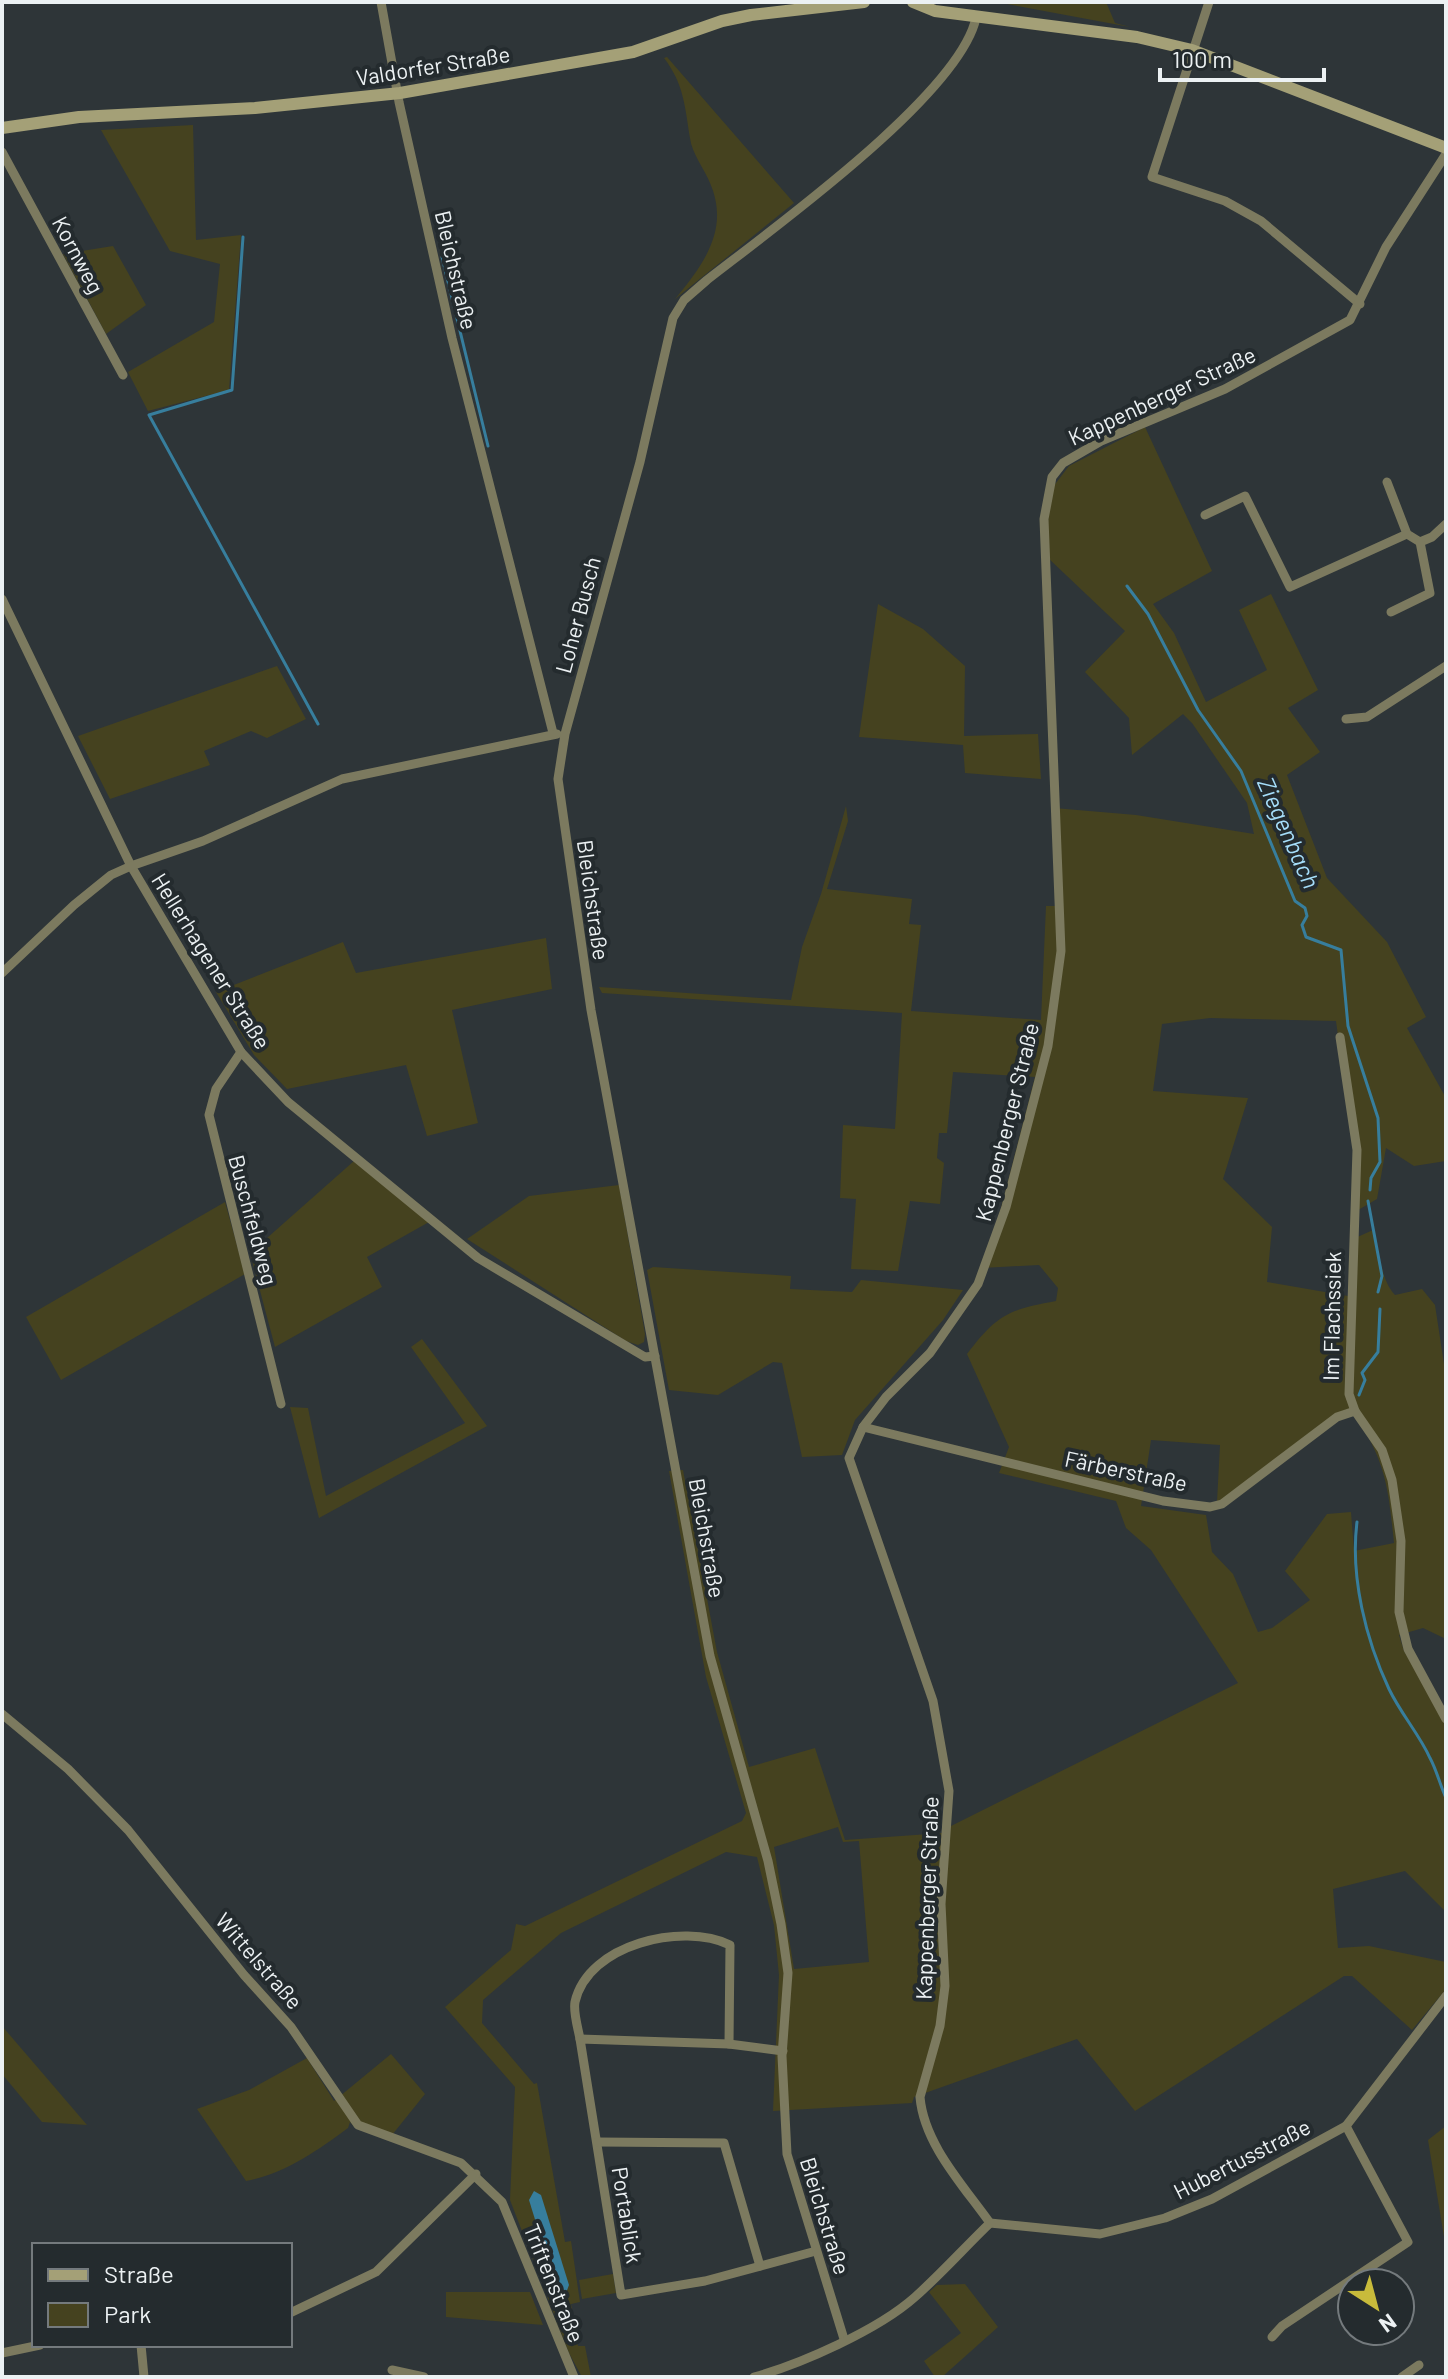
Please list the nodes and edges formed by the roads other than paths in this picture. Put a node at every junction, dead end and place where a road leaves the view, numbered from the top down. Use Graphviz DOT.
graph roads {
  1 [pos="381,2"];
  2 [pos="864,2"];
  3 [pos="913,2"];
  4 [pos="1209,2"];
  5 [pos="976,18"];
  6 [pos="1192,50"];
  7 [pos="400,93"];
  8 [pos="2,128"];
  9 [pos="1446,151"];
  10 [pos="2,152"];
  11 [pos="1360,304"];
  12 [pos="123,375"];
  13 [pos="1387,482"];
  14 [pos="1205,515"];
  15 [pos="1446,524"];
  16 [pos="1407,534"];
  17 [pos="1420,542"];
  18 [pos="2,599"];
  19 [pos="1391,612"];
  20 [pos="1446,666"];
  21 [pos="1346,719"];
  22 [pos="553,733"];
  23 [pos="565,734"];
  24 [pos="131,866"];
  25 [pos="2,973"];
  26 [pos="1340,1037"];
  27 [pos="241,1052"];
  28 [pos="655,1356"];
  29 [pos="281,1404"];
  30 [pos="1355,1411"];
  31 [pos="863,1427"];
  32 [pos="2,1714"];
  33 [pos="1446,1719"];
  34 [pos="1446,1996"];
  35 [pos="580,2039"];
  36 [pos="729,2044"];
  37 [pos="783,2051"];
  38 [pos="1346,2126"];
  39 [pos="598,2142"];
  40 [pos="476,2174"];
  41 [pos="502,2202"];
  42 [pos="990,2223"];
  43 [pos="816,2251"];
  44 [pos="760,2266"];
  45 [pos="292,2312"];
  46 [pos="1272,2337"];
  47 [pos="844,2339"];
  48 [pos="32,2347"];
  49 [pos="141,2347"];
  50 [pos="2,2353"];
  51 [pos="1419,2365"];
  52 [pos="790,2367"];
  53 [pos="392,2370"];
  54 [pos="144,2377"];
  55 [pos="424,2377"];
  56 [pos="574,2377"];
  57 [pos="754,2377"];
  58 [pos="786,2377"];
  59 [pos="1402,2377"];
  1 -- 7 [label="street, Bleichstraße"];
  2 -- 7 [label="street, Valdorfer Straße"];
  3 -- 5 [label="street"];
  4 -- 6 [label="street"];
  5 -- 6 [label="street"];
  5 -- 23 [label="street, Loher Busch"];
  6 -- 9 [label="street"];
  6 -- 11 [label="street"];
  7 -- 8 [label="street, Valdorfer Straße"];
  7 -- 22 [label="street, Bleichstraße"];
  9 -- 11 [label="street, Kappenberger Straße"];
  10 -- 12 [label="street, Kornweg"];
  11 -- 31 [label="street, Kappenberger Straße"];
  13 -- 16 [label="street"];
  14 -- 16 [label="street"];
  15 -- 17 [label="street"];
  16 -- 17 [label="street"];
  17 -- 19 [label="street"];
  18 -- 24 [label="street, Hellerhagener Straße"];
  20 -- 21 [label="street"];
  22 -- 23 [label="street"];
  22 -- 24 [label="street"];
  23 -- 28 [label="street, Bleichstraße"];
  24 -- 25 [label="street"];
  24 -- 27 [label="street, Hellerhagener Straße"];
  26 -- 30 [label="street, Im Flachssiek"];
  27 -- 28 [label="street, Hellerhagener Straße"];
  27 -- 29 [label="street, Buschfeldweg"];
  28 -- 37 [label="street, Bleichstraße"];
  30 -- 31 [label="street, Färberstraße"];
  30 -- 33 [label="street, Im Flachssiek"];
  31 -- 42 [label="street, Kappenberger Straße"];
  32 -- 40 [label="street, Wittelstraße"];
  34 -- 38 [label="street, Hubertusstraße"];
  35 -- 36 [label="street"];
  35 -- 36 [label="street, Portablick"];
  35 -- 39 [label="street, Portablick"];
  36 -- 37 [label="street"];
  37 -- 43 [label="street, Bleichstraße"];
  38 -- 42 [label="street, Hubertusstraße"];
  38 -- 46 [label="street"];
  39 -- 44 [label="street"];
  39 -- 44 [label="street, Portablick"];
  40 -- 41 [label="street, Wittelstraße"];
  40 -- 45 [label="street"];
  41 -- 56 [label="street, Triftenstraße"];
  42 -- 47 [label="street"];
  43 -- 44 [label="street, Portablick"];
  43 -- 47 [label="street, Bleichstraße"];
  47 -- 52 [label="street"];
  48 -- 50 [label="street"];
  49 -- 54 [label="street"];
  51 -- 59 [label="street"];
  52 -- 57 [label="street"];
  52 -- 58 [label="street"];
  53 -- 55 [label="street"];
}
